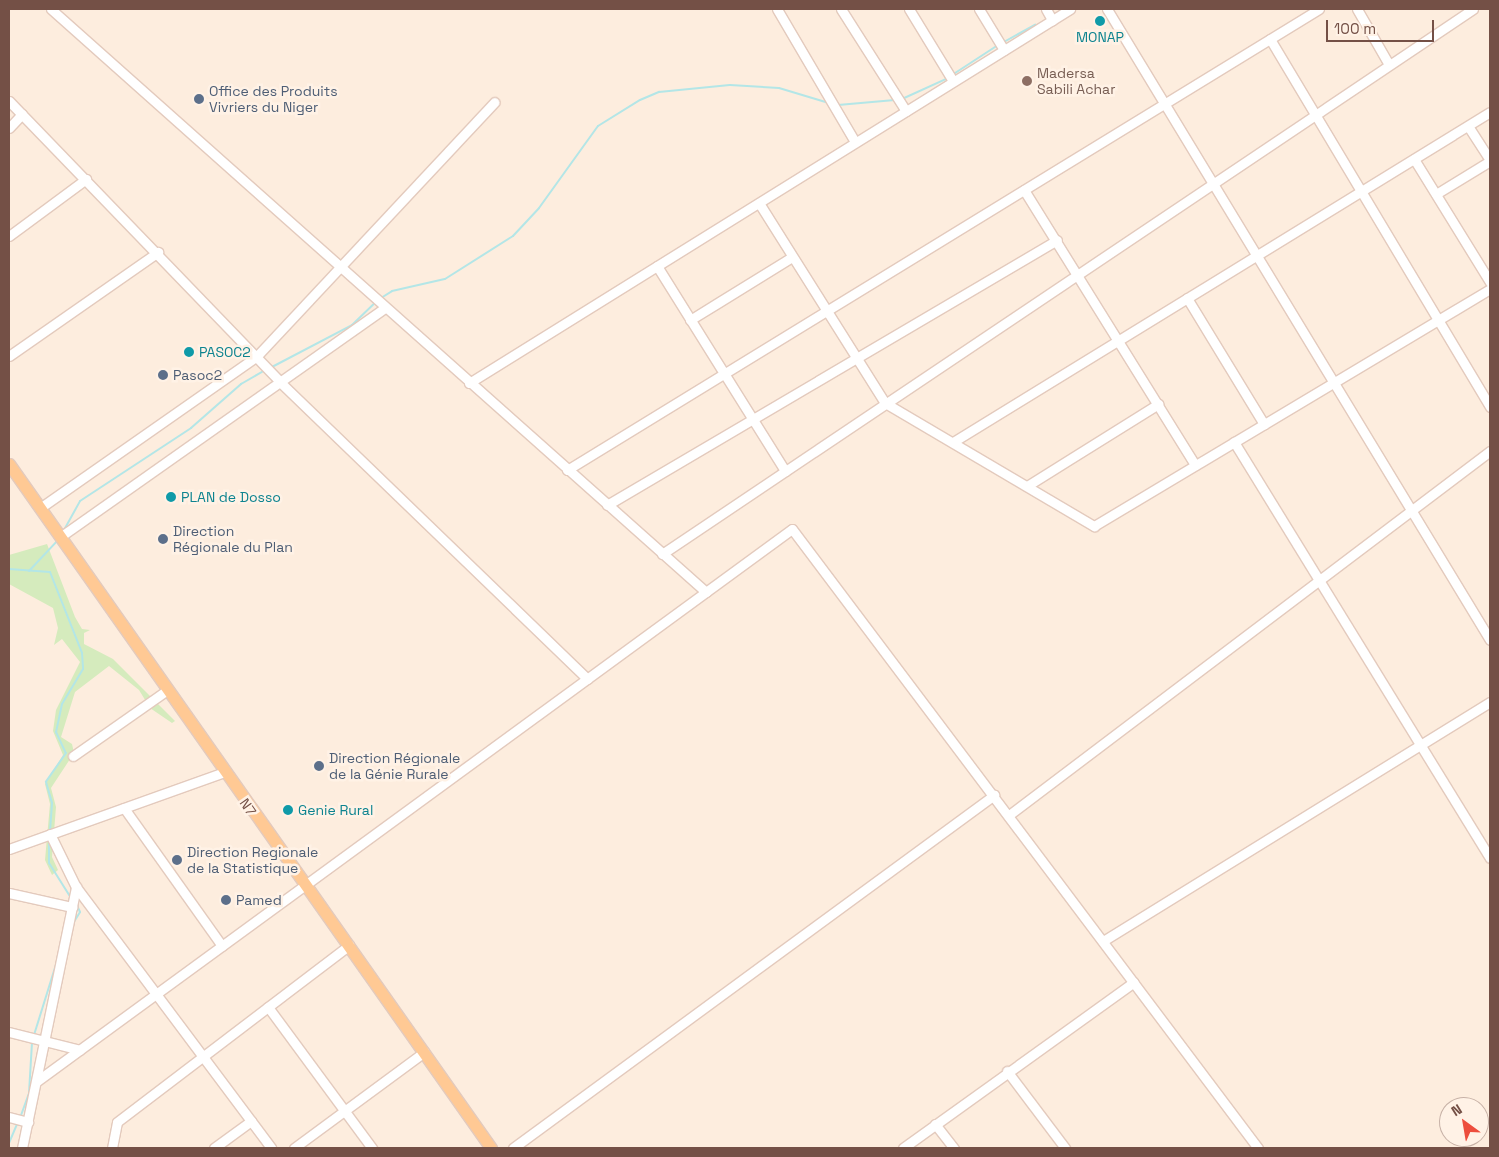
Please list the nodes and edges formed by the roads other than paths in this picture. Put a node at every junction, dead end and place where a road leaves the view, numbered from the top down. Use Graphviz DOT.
graph roads {
  1 [pos="51,9"];
  2 [pos="777,9"];
  3 [pos="841,9"];
  4 [pos="909,9"];
  5 [pos="979,9"];
  6 [pos="1046,9"];
  7 [pos="1070,9"];
  8 [pos="1108,9"];
  9 [pos="1319,9"];
  10 [pos="1357,9"];
  11 [pos="1473,9"];
  12 [pos="1052,20"];
  13 [pos="1270,39"];
  14 [pos="1004,50"];
  15 [pos="1388,63"];
  16 [pos="953,81"];
  17 [pos="9,101"];
  18 [pos="495,102"];
  19 [pos="1165,104"];
  20 [pos="906,111"];
  21 [pos="1314,112"];
  22 [pos="1490,112"];
  23 [pos="22,114"];
  24 [pos="1468,126"];
  25 [pos="9,128"];
  26 [pos="855,142"];
  27 [pos="1414,159"];
  28 [pos="1490,160"];
  29 [pos="86,179"];
  30 [pos="1212,181"];
  31 [pos="1024,190"];
  32 [pos="1361,192"];
  33 [pos="1436,194"];
  34 [pos="759,202"];
  35 [pos="9,236"];
  36 [pos="1057,240"];
  37 [pos="158,252"];
  38 [pos="1257,255"];
  39 [pos="792,257"];
  40 [pos="657,266"];
  41 [pos="341,269"];
  42 [pos="1077,272"];
  43 [pos="1490,282"];
  44 [pos="1490,289"];
  45 [pos="1187,298"];
  46 [pos="385,308"];
  47 [pos="826,311"];
  48 [pos="690,320"];
  49 [pos="1438,320"];
  50 [pos="1118,340"];
  51 [pos="9,356"];
  52 [pos="256,356"];
  53 [pos="857,358"];
  54 [pos="724,374"];
  55 [pos="1334,382"];
  56 [pos="280,383"];
  57 [pos="469,383"];
  58 [pos="885,402"];
  59 [pos="1158,404"];
  60 [pos="1490,407"];
  61 [pos="752,419"];
  62 [pos="1264,424"];
  63 [pos="952,442"];
  64 [pos="1234,442"];
  65 [pos="1490,451"];
  66 [pos="9,464"];
  67 [pos="1195,465"];
  68 [pos="567,470"];
  69 [pos="785,471"];
  70 [pos="1027,486"];
  71 [pos="607,505"];
  72 [pos="40,508"];
  73 [pos="1412,510"];
  74 [pos="60,538"];
  75 [pos="662,554"];
  76 [pos="1319,580"];
  77 [pos="706,592"];
  78 [pos="1490,640"];
  79 [pos="586,679"];
  80 [pos="166,692"];
  81 [pos="1490,702"];
  82 [pos="1420,745"];
  83 [pos="73,756"];
  84 [pos="224,772"];
  85 [pos="994,795"];
  86 [pos="124,808"];
  87 [pos="1009,815"];
  88 [pos="50,834"];
  89 [pos="9,849"];
  90 [pos="1490,858"];
  91 [pos="303,884"];
  92 [pos="76,887"];
  93 [pos="9,892"];
  94 [pos="72,907"];
  95 [pos="1103,941"];
  96 [pos="350,945"];
  97 [pos="222,946"];
  98 [pos="1134,982"];
  99 [pos="156,994"];
  100 [pos="268,1007"];
  101 [pos="9,1032"];
  102 [pos="45,1041"];
  103 [pos="80,1050"];
  104 [pos="424,1052"];
  105 [pos="203,1056"];
  106 [pos="1007,1071"];
  107 [pos="38,1081"];
  108 [pos="345,1111"];
  109 [pos="9,1117"];
  110 [pos="251,1121"];
  111 [pos="28,1122"];
  112 [pos="935,1124"];
  113 [pos="22,1148"];
  114 [pos="112,1148"];
  115 [pos="214,1148"];
  116 [pos="271,1148"];
  117 [pos="294,1148"];
  118 [pos="372,1148"];
  119 [pos="491,1148"];
  120 [pos="513,1148"];
  121 [pos="903,1148"];
  122 [pos="954,1148"];
  123 [pos="1065,1148"];
  124 [pos="1258,1148"];
  1 -- 41 [label="street"];
  2 -- 26 [label="street"];
  3 -- 20 [label="street"];
  4 -- 16 [label="street"];
  5 -- 14 [label="street"];
  6 -- 12 [label="street"];
  7 -- 12 [label="street"];
  8 -- 19 [label="street"];
  9 -- 13 [label="street"];
  10 -- 15 [label="street"];
  11 -- 15 [label="street"];
  12 -- 14 [label="street"];
  13 -- 19 [label="street"];
  13 -- 21 [label="street"];
  14 -- 16 [label="street"];
  15 -- 21 [label="street"];
  16 -- 20 [label="street"];
  17 -- 23 [label="street"];
  18 -- 41 [label="street"];
  19 -- 30 [label="street"];
  19 -- 31 [label="street"];
  20 -- 26 [label="street"];
  21 -- 30 [label="street"];
  21 -- 32 [label="street"];
  22 -- 24 [label="street"];
  23 -- 25 [label="street"];
  23 -- 29 [label="street"];
  24 -- 27 [label="street"];
  24 -- 28 [label="street"];
  26 -- 34 [label="street"];
  27 -- 32 [label="street"];
  27 -- 33 [label="street"];
  28 -- 33 [label="street"];
  29 -- 35 [label="street"];
  29 -- 37 [label="street"];
  30 -- 38 [label="street"];
  30 -- 42 [label="street"];
  31 -- 36 [label="street"];
  31 -- 47 [label="street"];
  32 -- 38 [label="street"];
  32 -- 49 [label="street"];
  33 -- 43 [label="street"];
  34 -- 39 [label="street"];
  34 -- 40 [label="street"];
  36 -- 42 [label="street"];
  36 -- 53 [label="street"];
  37 -- 51 [label="street"];
  37 -- 52 [label="street"];
  38 -- 45 [label="street"];
  38 -- 55 [label="street"];
  39 -- 47 [label="street"];
  39 -- 48 [label="street"];
  40 -- 48 [label="street"];
  40 -- 57 [label="street"];
  41 -- 46 [label="street"];
  41 -- 52 [label="street"];
  42 -- 50 [label="street"];
  42 -- 58 [label="street"];
  44 -- 49 [label="street"];
  45 -- 50 [label="street"];
  45 -- 62 [label="street"];
  46 -- 56 [label="street"];
  46 -- 57 [label="street"];
  47 -- 53 [label="street"];
  47 -- 54 [label="street"];
  48 -- 54 [label="street"];
  49 -- 55 [label="street"];
  49 -- 60 [label="street"];
  50 -- 59 [label="street"];
  50 -- 63 [label="street"];
  52 -- 56 [label="street"];
  52 -- 72 [label="street"];
  53 -- 58 [label="street"];
  53 -- 61 [label="street"];
  54 -- 61 [label="street"];
  54 -- 68 [label="street"];
  55 -- 62 [label="street"];
  55 -- 73 [label="street"];
  56 -- 74 [label="street"];
  56 -- 79 [label="street"];
  57 -- 68 [label="street"];
  58 -- 63 [label="street"];
  58 -- 69 [label="street"];
  59 -- 67 [label="street"];
  59 -- 70 [label="street"];
  61 -- 69 [label="street"];
  61 -- 71 [label="street"];
  62 -- 64 [label="street"];
  63 -- 70 [label="street"];
  64 -- 67 [label="street"];
  64 -- 76 [label="street"];
  65 -- 73 [label="street"];
  66 -- 72 [label="main road, N7"];
  67 -- 70 [label="street"];
  68 -- 71 [label="street"];
  69 -- 75 [label="street"];
  71 -- 75 [label="street"];
  72 -- 74 [label="main road, N7"];
  73 -- 76 [label="street"];
  73 -- 78 [label="street"];
  74 -- 80 [label="main road, N7"];
  75 -- 77 [label="street"];
  76 -- 82 [label="street"];
  76 -- 87 [label="street"];
  77 -- 79 [label="street"];
  77 -- 85 [label="street"];
  79 -- 91 [label="street"];
  80 -- 83 [label="street"];
  80 -- 84 [label="main road, N7"];
  81 -- 82 [label="street"];
  82 -- 90 [label="street"];
  82 -- 95 [label="street"];
  84 -- 86 [label="street"];
  84 -- 91 [label="main road, N7"];
  85 -- 87 [label="street"];
  85 -- 120 [label="street"];
  86 -- 88 [label="street"];
  86 -- 97 [label="street"];
  87 -- 95 [label="street"];
  88 -- 89 [label="street"];
  88 -- 92 [label="street"];
  91 -- 96 [label="main road, N7"];
  91 -- 97 [label="street"];
  92 -- 94 [label="street"];
  92 -- 99 [label="street"];
  93 -- 94 [label="street"];
  94 -- 102 [label="street"];
  95 -- 98 [label="street"];
  96 -- 100 [label="street"];
  96 -- 104 [label="main road, N7"];
  97 -- 99 [label="street"];
  98 -- 106 [label="street"];
  98 -- 124 [label="street"];
  99 -- 103 [label="street"];
  99 -- 105 [label="street"];
  100 -- 105 [label="street"];
  100 -- 108 [label="street"];
  101 -- 102 [label="street"];
  102 -- 103 [label="street"];
  102 -- 107 [label="street"];
  103 -- 107 [label="street"];
  104 -- 108 [label="street"];
  104 -- 119 [label="main road, N7"];
  105 -- 110 [label="street"];
  105 -- 114 [label="street"];
  106 -- 112 [label="street"];
  106 -- 123 [label="street"];
  107 -- 111 [label="street"];
  108 -- 117 [label="street"];
  108 -- 118 [label="street"];
  109 -- 111 [label="street"];
  110 -- 115 [label="street"];
  110 -- 116 [label="street"];
  111 -- 113 [label="street"];
  112 -- 121 [label="street"];
  112 -- 122 [label="street"];
}
